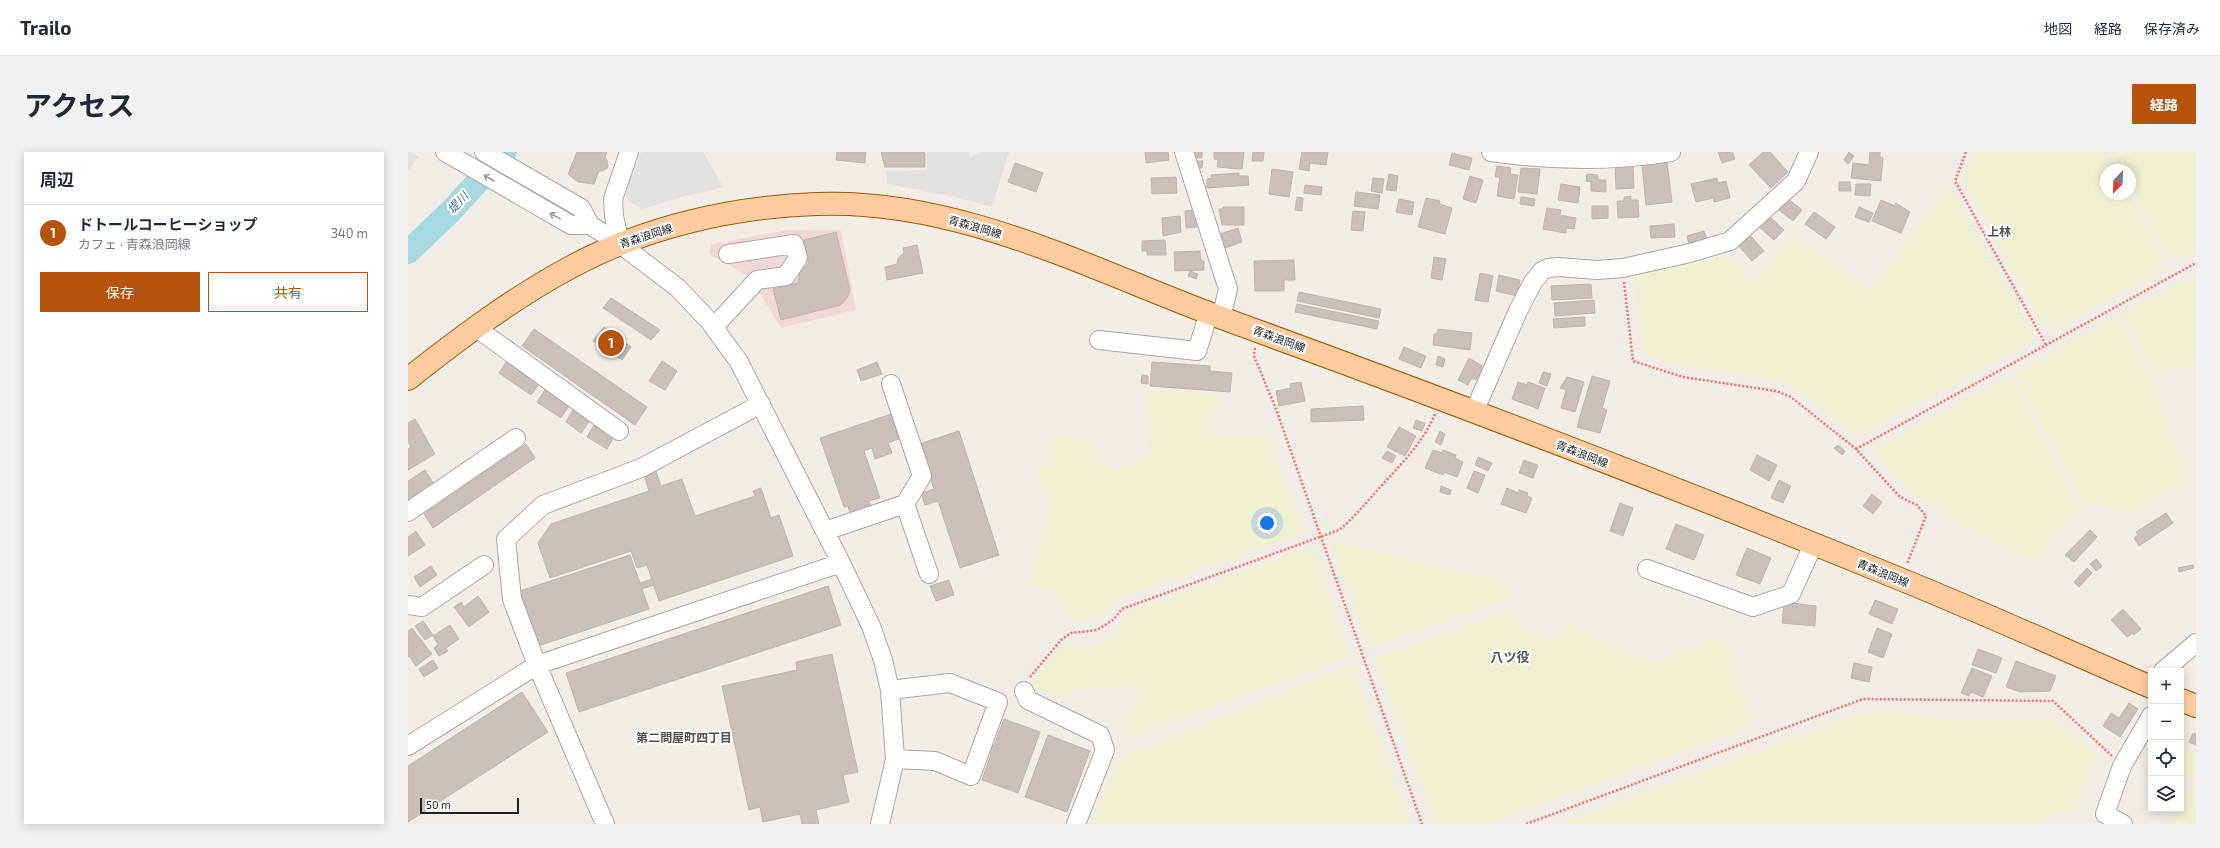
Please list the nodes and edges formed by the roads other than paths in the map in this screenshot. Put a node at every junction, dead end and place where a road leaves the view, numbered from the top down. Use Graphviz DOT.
graph roads {
  1 [pos="445,152"];
  2 [pos="484,152"];
  3 [pos="629,152"];
  4 [pos="1184,152"];
  5 [pos="1491,152"];
  6 [pos="1671,152"];
  7 [pos="1809,152"];
  8 [pos="590,225"];
  9 [pos="620,244"];
  10 [pos="728,254"];
  11 [pos="1215,316"];
  12 [pos="475,327"];
  13 [pos="714,328"];
  14 [pos="1100,340"];
  15 [pos="408,379"];
  16 [pos="891,384"];
  17 [pos="761,404"];
  18 [pos="1474,412"];
  19 [pos="620,431"];
  20 [pos="516,438"];
  21 [pos="905,504"];
  22 [pos="408,512"];
  23 [pos="825,531"];
  24 [pos="1813,545"];
  25 [pos="842,563"];
  26 [pos="484,565"];
  27 [pos="1647,569"];
  28 [pos="929,574"];
  29 [pos="408,605"];
  30 [pos="2196,643"];
  31 [pos="537,665"];
  32 [pos="2169,668"];
  33 [pos="2148,680"];
  34 [pos="890,690"];
  35 [pos="1024,691"];
  36 [pos="2184,701"];
  37 [pos="2196,706"];
  38 [pos="2148,721"];
  39 [pos="408,746"];
  40 [pos="895,759"];
  41 [pos="605,824"];
  42 [pos="880,824"];
  43 [pos="1076,824"];
  44 [pos="2122,824"];
  8 -- 1 [label="street, one-way"];
  2 -- 8 [label="street"];
  3 -- 9 [label="street"];
  4 -- 11 [label="street"];
  5 -- 6 [label="street"];
  7 -- 18 [label="street"];
  8 -- 9 [label="street"];
  9 -- 11 [label="main road, 青森浪岡線"];
  9 -- 12 [label="main road, 青森浪岡線"];
  9 -- 13 [label="street"];
  10 -- 13 [label="street"];
  11 -- 14 [label="street"];
  11 -- 18 [label="main road, 青森浪岡線"];
  12 -- 15 [label="main road, 青森浪岡線"];
  12 -- 19 [label="street"];
  13 -- 17 [label="street"];
  16 -- 21 [label="street"];
  17 -- 23 [label="street"];
  17 -- 31 [label="street"];
  18 -- 24 [label="main road, 青森浪岡線"];
  20 -- 22 [label="street"];
  21 -- 23 [label="street"];
  21 -- 28 [label="street"];
  23 -- 25 [label="street"];
  24 -- 27 [label="street"];
  24 -- 33 [label="main road, 青森浪岡線"];
  25 -- 31 [label="street"];
  25 -- 34 [label="street"];
  26 -- 29 [label="street"];
  30 -- 32 [label="street"];
  31 -- 39 [label="street"];
  31 -- 41 [label="street"];
  34 -- 40 [label="street"];
  34 -- 40 [label="street"];
  35 -- 43 [label="street"];
  36 -- 37 [label="main road"];
  38 -- 44 [label="street"];
  40 -- 42 [label="street"];
}
